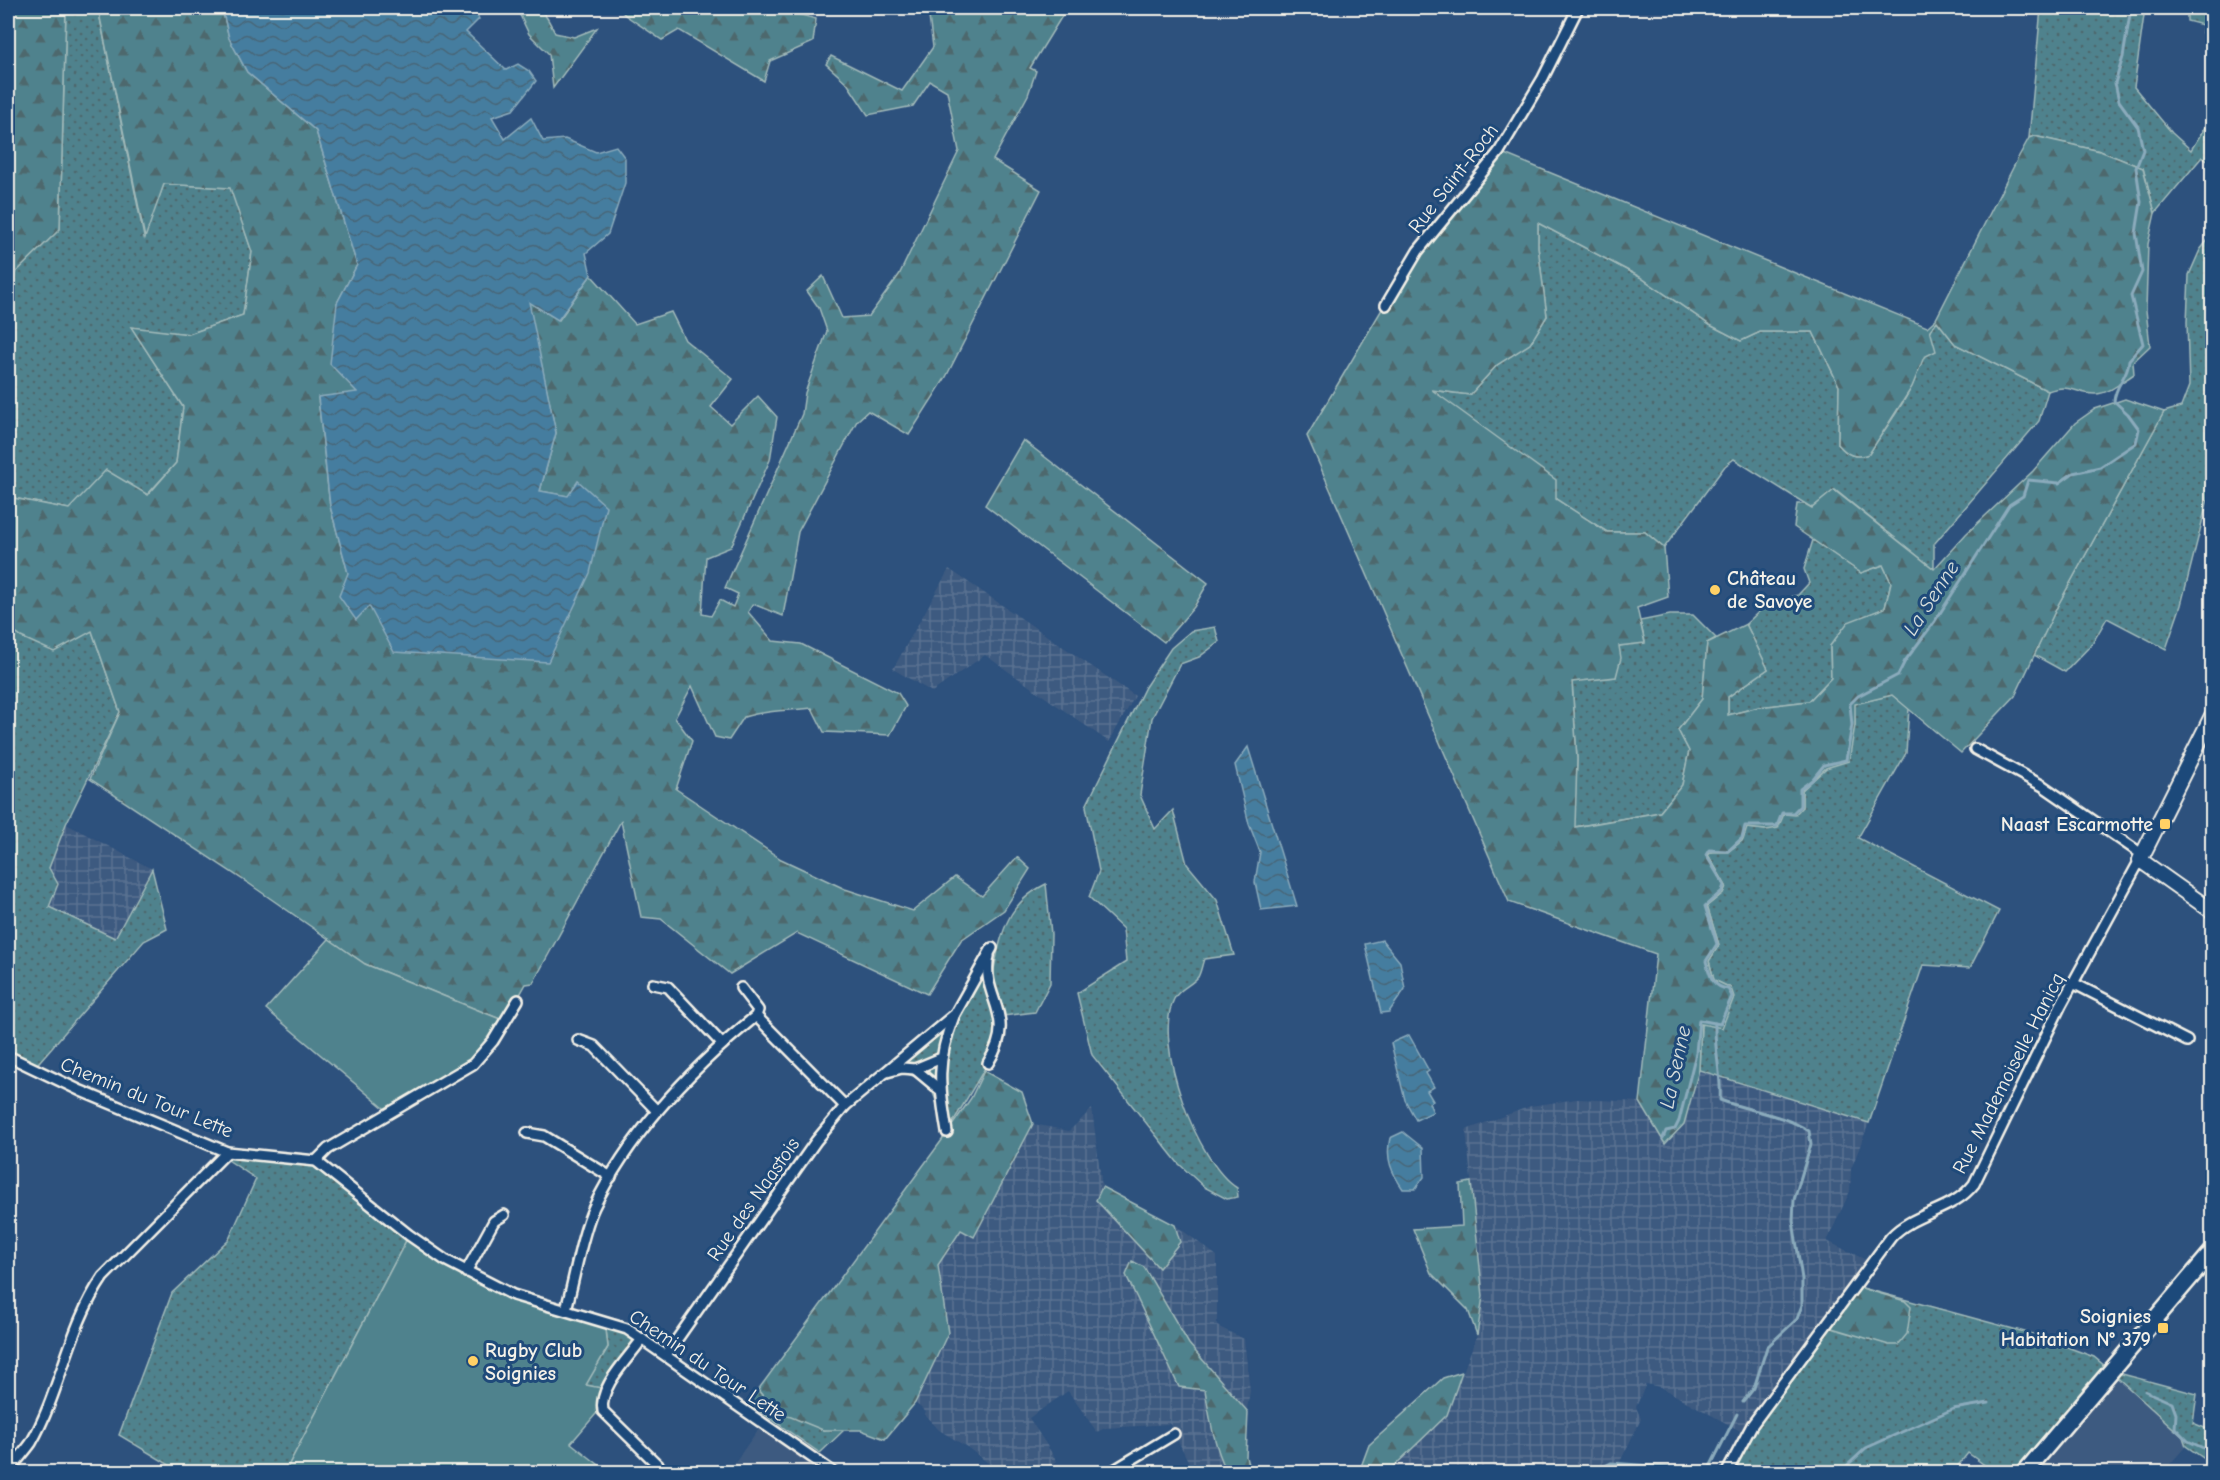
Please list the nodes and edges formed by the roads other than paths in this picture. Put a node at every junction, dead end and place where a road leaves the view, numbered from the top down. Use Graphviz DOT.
graph roads {
  1 [pos="1578,8"];
  2 [pos="1386,304"];
  3 [pos="2212,716"];
  4 [pos="1975,749"];
  5 [pos="2142,858"];
  6 [pos="2212,911"];
  7 [pos="975,979"];
  8 [pos="991,983"];
  9 [pos="2073,983"];
  10 [pos="653,984"];
  11 [pos="741,988"];
  12 [pos="518,1000"];
  13 [pos="955,1014"];
  14 [pos="756,1016"];
  15 [pos="578,1041"];
  16 [pos="2187,1041"];
  17 [pos="722,1044"];
  18 [pos="8,1056"];
  19 [pos="939,1059"];
  20 [pos="988,1063"];
  21 [pos="915,1068"];
  22 [pos="881,1075"];
  23 [pos="939,1089"];
  24 [pos="845,1106"];
  25 [pos="657,1111"];
  26 [pos="947,1132"];
  27 [pos="527,1133"];
  28 [pos="227,1152"];
  29 [pos="316,1161"];
  30 [pos="611,1177"];
  31 [pos="504,1215"];
  32 [pos="2212,1252"];
  33 [pos="466,1272"];
  34 [pos="566,1309"];
  35 [pos="642,1339"];
  36 [pos="666,1354"];
  37 [pos="1174,1434"];
  38 [pos="8,1472"];
  39 [pos="665,1473"];
  40 [pos="833,1473"];
  41 [pos="1111,1473"];
  42 [pos="1727,1473"];
  43 [pos="2025,1473"];
  1 -- 2 [label="street, Rue Saint-Roch"];
  3 -- 5 [label="street"];
  4 -- 5 [label="street"];
  5 -- 6 [label="street"];
  5 -- 9 [label="street, Rue Mademoiselle Hanicq"];
  7 -- 8 [label="street"];
  7 -- 8 [label="street, Rue des Naastois"];
  7 -- 13 [label="street, Rue des Naastois"];
  8 -- 20 [label="street, Rue des Naastois"];
  9 -- 16 [label="street"];
  9 -- 42 [label="street, Rue Mademoiselle Hanicq"];
  10 -- 17 [label="street"];
  11 -- 14 [label="street"];
  12 -- 29 [label="street"];
  13 -- 19 [label="street, Rue des Naastois"];
  13 -- 22 [label="street, Rue des Naastois"];
  14 -- 17 [label="street"];
  14 -- 24 [label="street"];
  15 -- 25 [label="street"];
  17 -- 25 [label="street"];
  18 -- 28 [label="street, Chemin du Tour Lette"];
  19 -- 21 [label="street, Rue des Naastois"];
  19 -- 23 [label="street, Rue des Naastois"];
  21 -- 22 [label="street, Rue des Naastois"];
  21 -- 23 [label="street"];
  22 -- 24 [label="street, Rue des Naastois"];
  23 -- 26 [label="street, Rue des Naastois"];
  24 -- 36 [label="street, Rue des Naastois"];
  25 -- 30 [label="street"];
  27 -- 30 [label="street"];
  28 -- 29 [label="street, Chemin du Tour Lette"];
  28 -- 38 [label="street"];
  29 -- 33 [label="street, Chemin du Tour Lette"];
  30 -- 34 [label="street"];
  31 -- 33 [label="street"];
  32 -- 43 [label="main road"];
  33 -- 34 [label="street, Chemin du Tour Lette"];
  34 -- 35 [label="street, Chemin du Tour Lette"];
  35 -- 36 [label="street, Chemin du Tour Lette"];
  35 -- 39 [label="street"];
  36 -- 40 [label="street, Chemin du Tour Lette"];
  37 -- 41 [label="street"];
}
